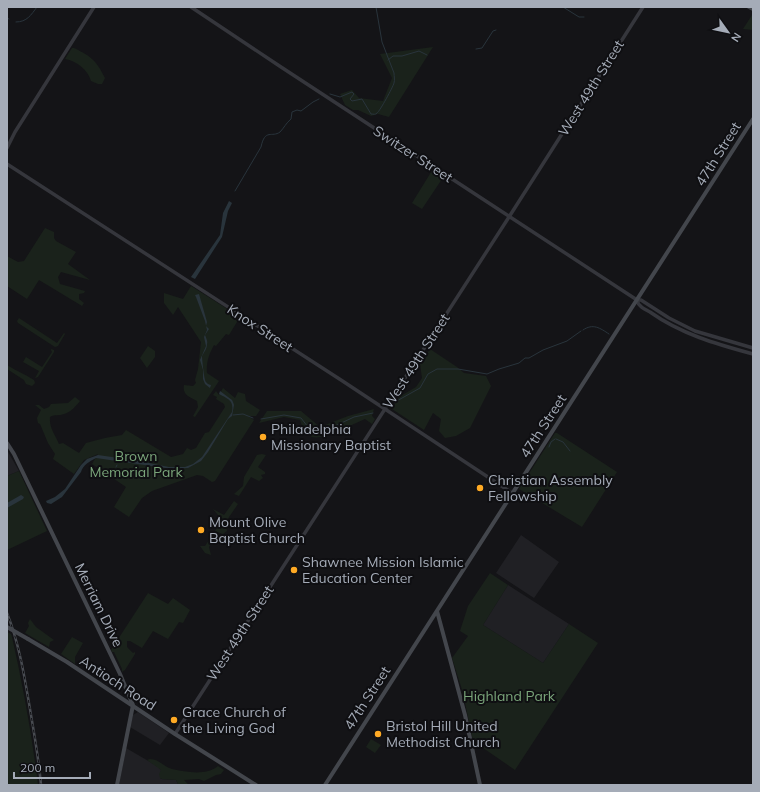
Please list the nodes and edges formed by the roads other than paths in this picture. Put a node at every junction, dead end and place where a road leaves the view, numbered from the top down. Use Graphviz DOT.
graph roads {
  1 [pos="94,7"];
  2 [pos="191,7"];
  3 [pos="643,7"];
  4 [pos="750,7"];
  5 [pos="753,9"];
  6 [pos="753,120"];
  7 [pos="7,148"];
  8 [pos="7,164"];
  9 [pos="509,217"];
  10 [pos="637,300"];
  11 [pos="753,348"];
  12 [pos="753,354"];
  13 [pos="384,410"];
  14 [pos="7,443"];
  15 [pos="512,494"];
  16 [pos="437,612"];
  17 [pos="431,620"];
  18 [pos="440,624"];
  19 [pos="7,627"];
  20 [pos="132,705"];
  21 [pos="175,734"];
  22 [pos="116,785"];
  23 [pos="256,785"];
  24 [pos="325,785"];
  25 [pos="480,785"];
  1 -- 7 [label="street"];
  2 -- 9 [label="street, Switzer Street"];
  3 -- 9 [label="street, West 49th Street"];
  4 -- 5 [label="main road"];
  6 -- 10 [label="main road, 47th Street"];
  8 -- 13 [label="street, Knox Street"];
  9 -- 10 [label="street, Switzer Street"];
  9 -- 13 [label="street, West 49th Street"];
  10 -- 11 [label="street"];
  10 -- 12 [label="street"];
  10 -- 15 [label="main road, 47th Street"];
  13 -- 15 [label="street, Knox Street"];
  13 -- 21 [label="street, West 49th Street"];
  14 -- 20 [label="main road, Merriam Drive"];
  15 -- 16 [label="main road, 47th Street"];
  16 -- 17 [label="main road, 47th Street"];
  16 -- 18 [label="main road"];
  17 -- 18 [label="main road"];
  17 -- 24 [label="main road, 47th Street"];
  18 -- 25 [label="main road"];
  19 -- 20 [label="main road, Antioch Road, bridge"];
  20 -- 21 [label="main road, Antioch Road"];
  20 -- 22 [label="main road"];
  21 -- 23 [label="main road, Antioch Road"];
}
